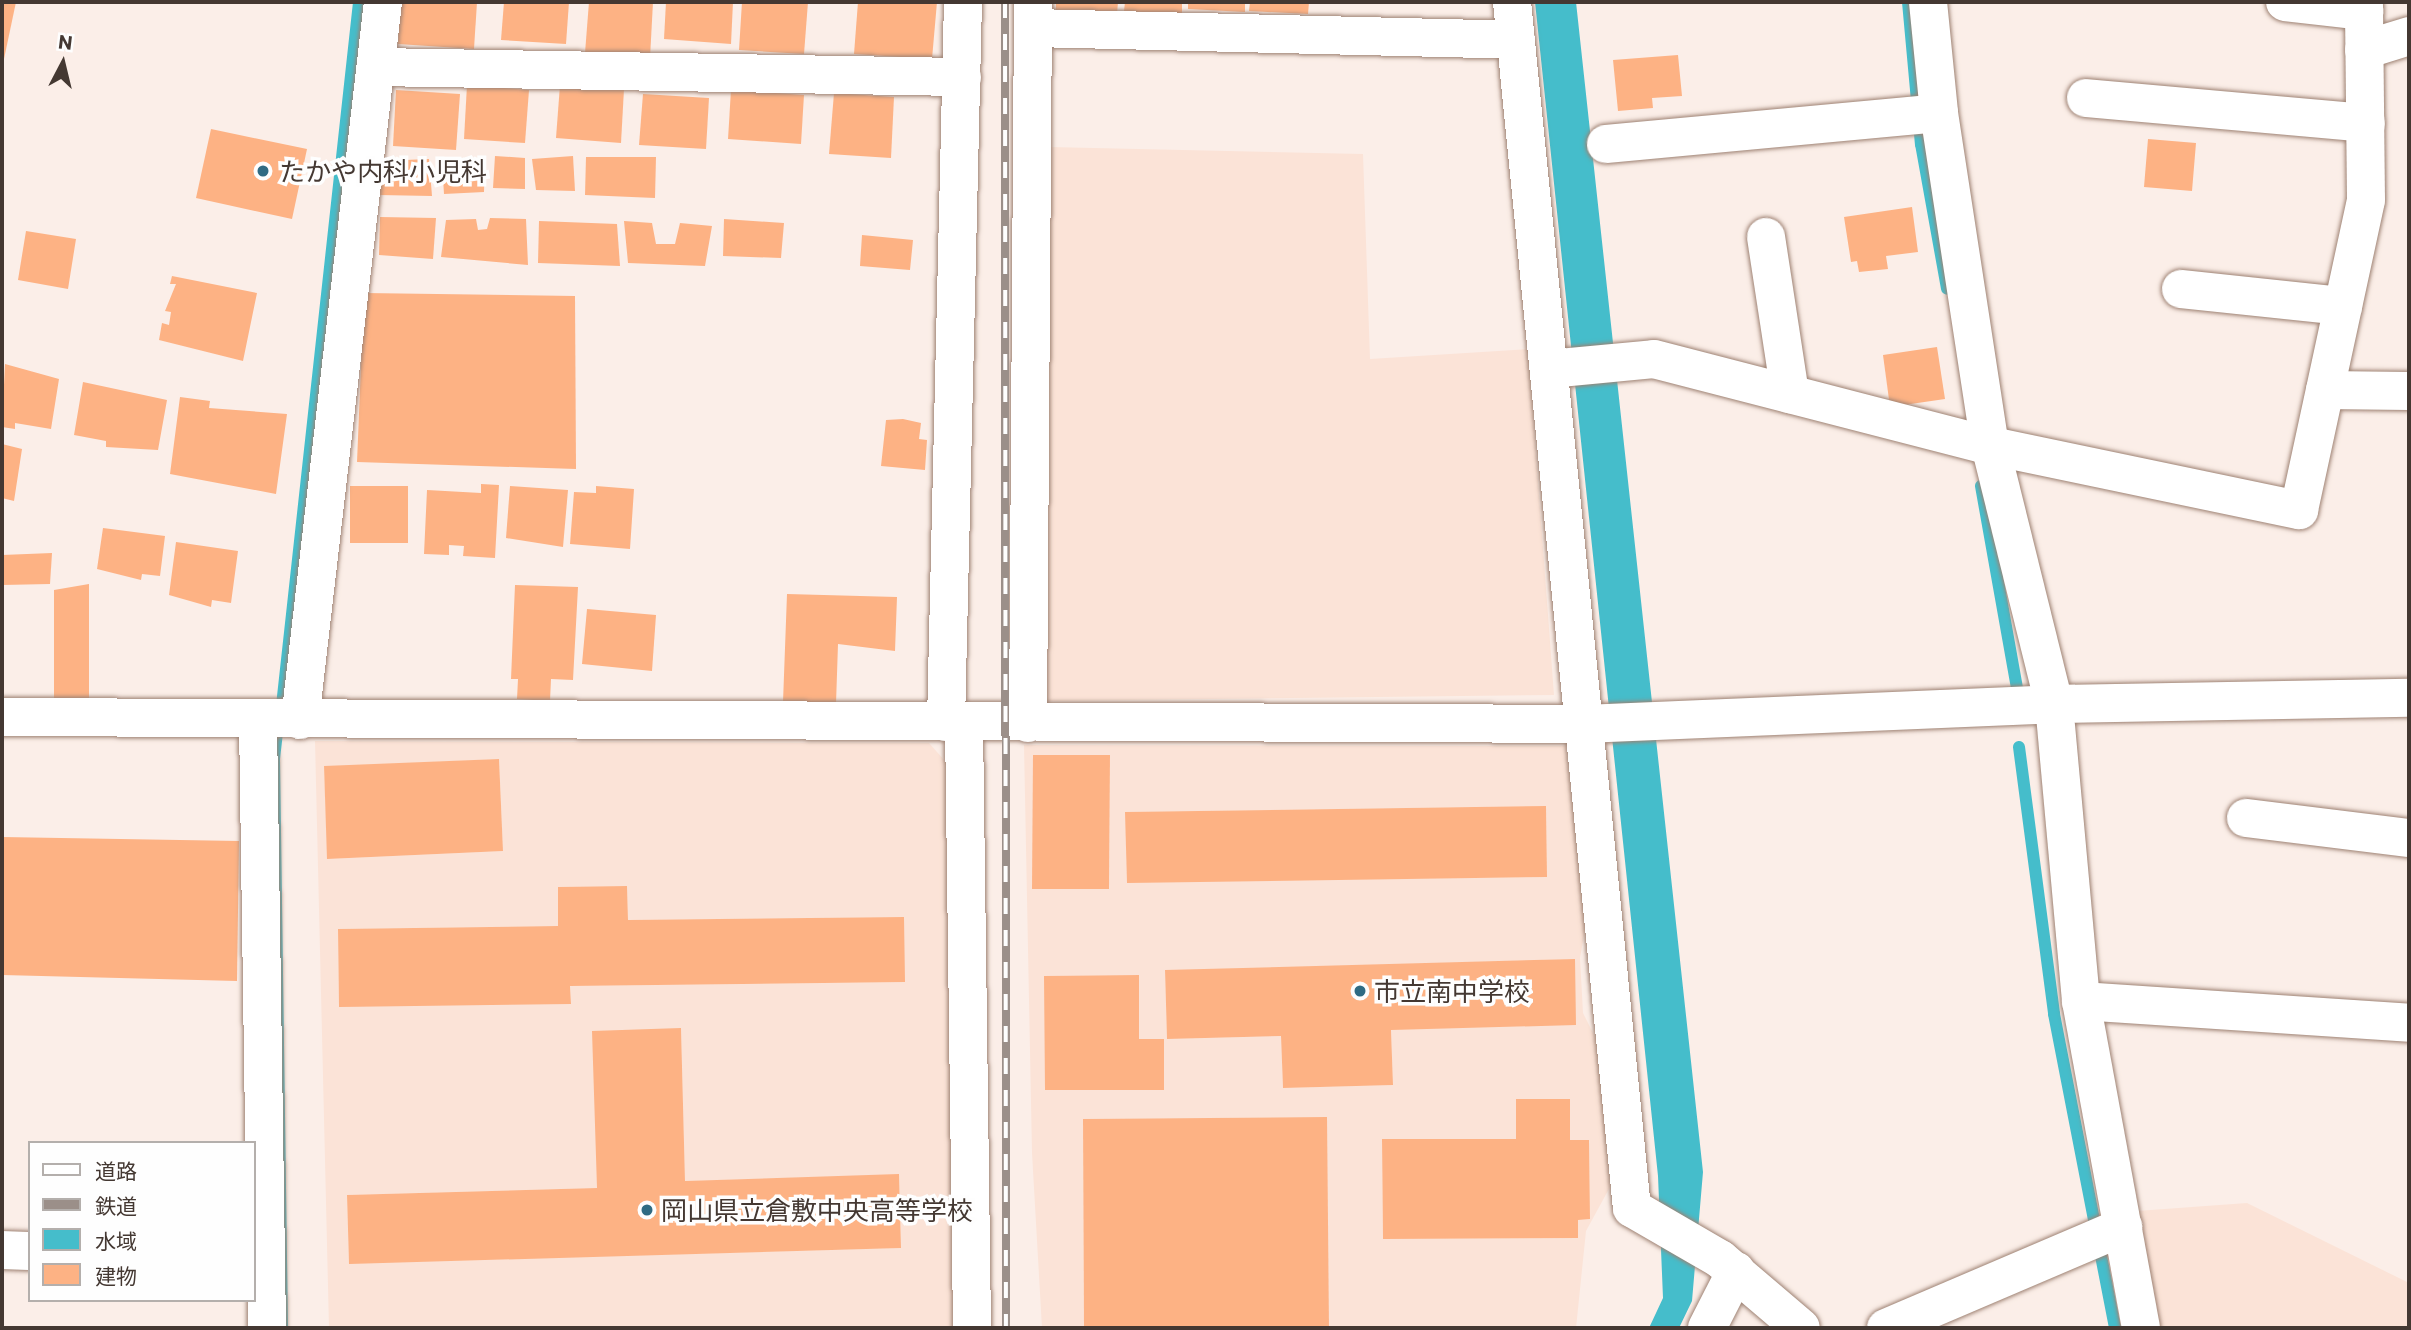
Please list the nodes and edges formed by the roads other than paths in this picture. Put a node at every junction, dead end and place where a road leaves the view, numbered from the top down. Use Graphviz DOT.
graph roads {
  1 [pos="383,2"];
  2 [pos="963,2"];
  3 [pos="1512,2"];
  4 [pos="1928,2"];
  5 [pos="2285,2"];
  6 [pos="2364,6"];
  7 [pos="1033,15"];
  8 [pos="2409,36"];
  9 [pos="1516,40"];
  10 [pos="2364,50"];
  11 [pos="376,66"];
  12 [pos="962,77"];
  13 [pos="2086,99"];
  14 [pos="1938,113"];
  15 [pos="2365,123"];
  16 [pos="1606,144"];
  17 [pos="1766,237"];
  18 [pos="2181,289"];
  19 [pos="2343,306"];
  20 [pos="1560,368"];
  21 [pos="2325,390"];
  22 [pos="2409,391"];
  23 [pos="1790,394"];
  24 [pos="1989,445"];
  25 [pos="2409,698"];
  26 [pos="2054,704"];
  27 [pos="2,717"];
  28 [pos="280,720"];
  29 [pos="955,722"];
  30 [pos="1028,723"];
  31 [pos="1594,723"];
  32 [pos="2246,818"];
  33 [pos="2409,838"];
  34 [pos="2081,1001"];
  35 [pos="2409,1023"];
  36 [pos="2110,1232"];
  37 [pos="2,1250"];
  38 [pos="28,1251"];
  39 [pos="260,1252"];
  40 [pos="1723,1262"];
  41 [pos="267,1328"];
  42 [pos="972,1328"];
  43 [pos="1707,1328"];
  44 [pos="1801,1328"];
  45 [pos="1886,1328"];
  46 [pos="2141,1328"];
  1 -- 11 [label="street"];
  2 -- 12 [label="street"];
  3 -- 9 [label="street"];
  4 -- 14 [label="street"];
  5 -- 6 [label="street"];
  6 -- 10 [label="street"];
  7 -- 9 [label="street"];
  7 -- 30 [label="street"];
  8 -- 10 [label="street"];
  9 -- 20 [label="street"];
  10 -- 15 [label="street"];
  11 -- 12 [label="street"];
  11 -- 28 [label="street"];
  12 -- 29 [label="street"];
  13 -- 15 [label="street"];
  14 -- 16 [label="street"];
  14 -- 24 [label="street"];
  15 -- 19 [label="street"];
  17 -- 23 [label="street"];
  18 -- 19 [label="street"];
  19 -- 21 [label="street"];
  20 -- 23 [label="street"];
  20 -- 31 [label="street"];
  21 -- 22 [label="street"];
  21 -- 24 [label="street"];
  23 -- 24 [label="street"];
  24 -- 26 [label="street"];
  25 -- 26 [label="street"];
  26 -- 31 [label="street"];
  26 -- 34 [label="street"];
  27 -- 28 [label="street"];
  28 -- 29 [label="street"];
  28 -- 39 [label="street"];
  29 -- 30 [label="street"];
  29 -- 42 [label="street"];
  30 -- 31 [label="street"];
  31 -- 40 [label="street"];
  32 -- 33 [label="street"];
  34 -- 35 [label="street"];
  34 -- 36 [label="street"];
  36 -- 45 [label="street"];
  36 -- 46 [label="street"];
  37 -- 38 [label="street"];
  39 -- 41 [label="street"];
  40 -- 43 [label="street"];
  40 -- 44 [label="street"];
}
